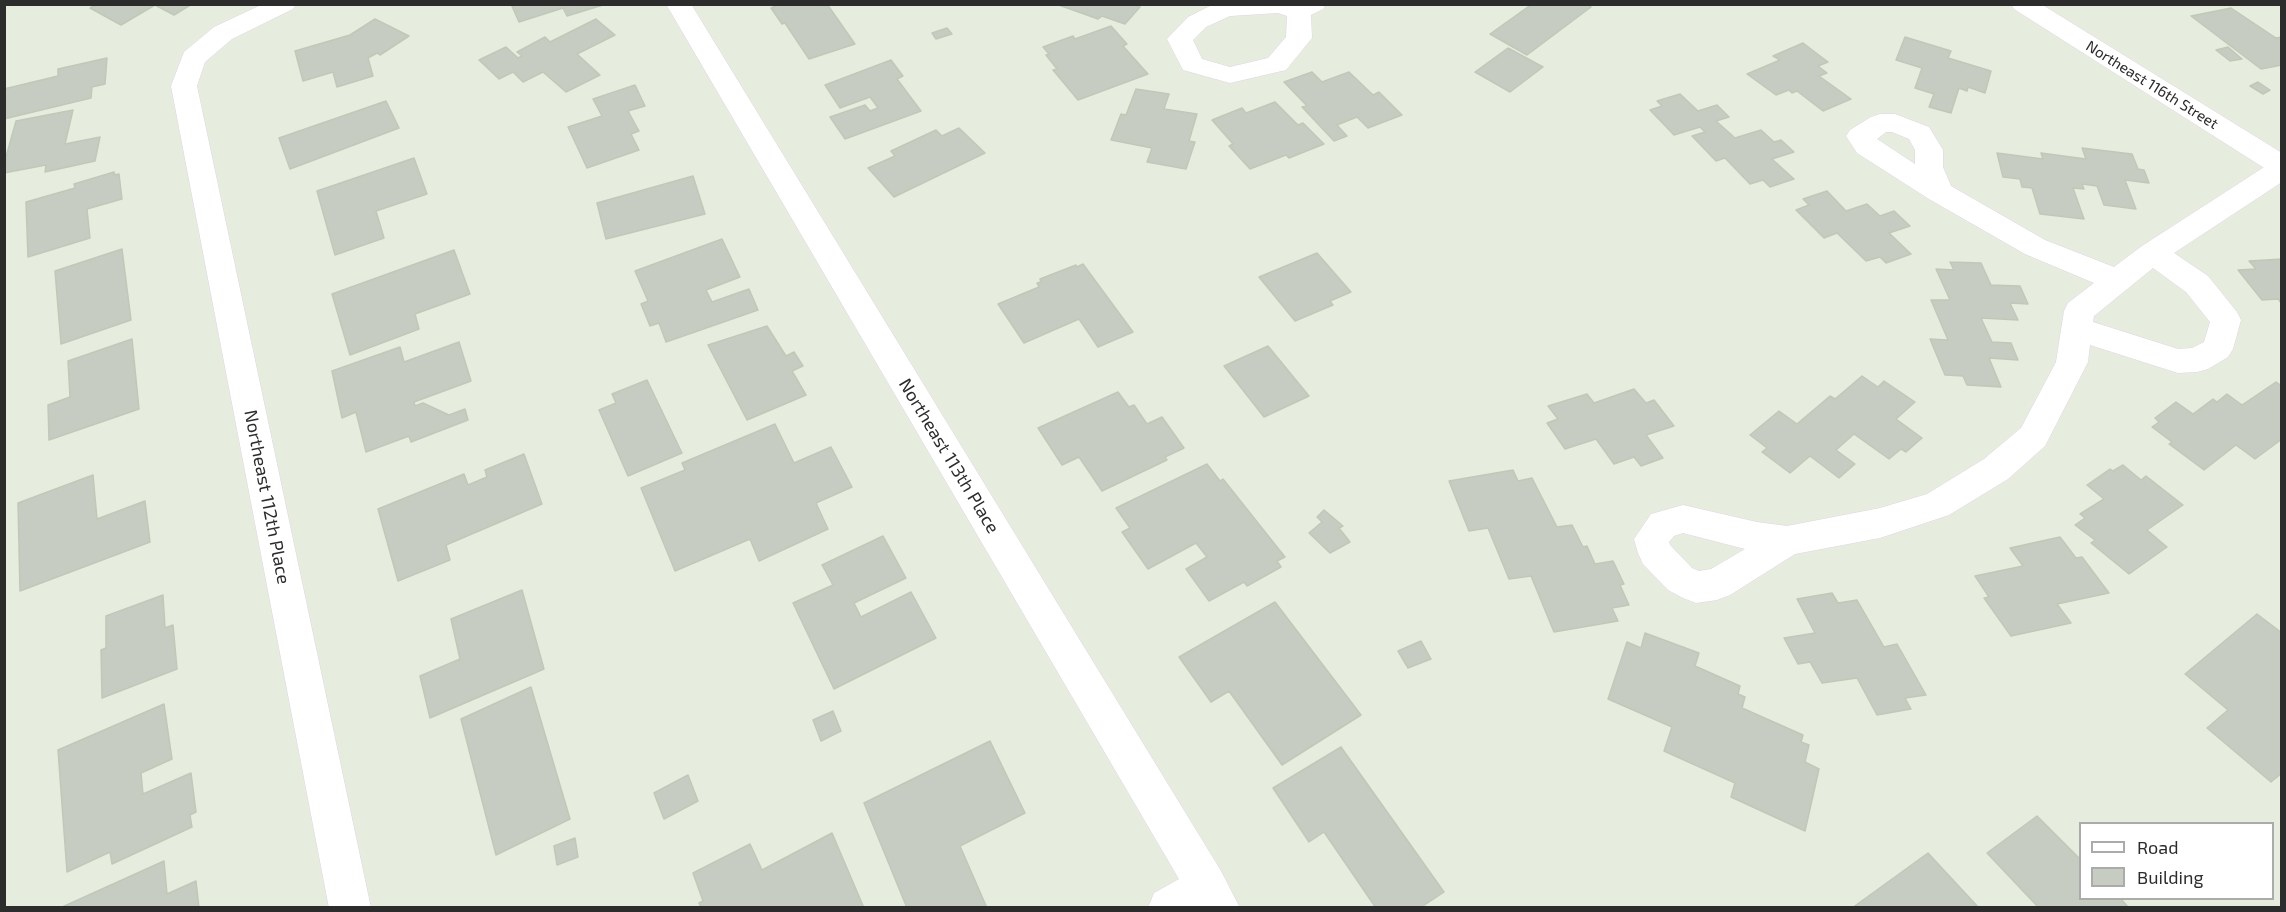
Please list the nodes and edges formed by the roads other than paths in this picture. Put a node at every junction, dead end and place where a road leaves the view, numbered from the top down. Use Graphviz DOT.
graph roads {
  1 [pos="285,4"];
  2 [pos="678,4"];
  3 [pos="2023,4"];
  4 [pos="2282,168"];
  5 [pos="1939,192"];
  6 [pos="2152,253"];
  7 [pos="2115,280"];
  8 [pos="2077,329"];
  9 [pos="1787,541"];
  10 [pos="1213,896"];
  11 [pos="350,908"];
  12 [pos="1169,908"];
  1 -- 11 [label="street, Northeast 112th Place"];
  2 -- 10 [label="street, Northeast 113th Place"];
  3 -- 4 [label="street, Northeast 116th Street"];
  4 -- 6 [label="street"];
  5 -- 7 [label="street"];
  6 -- 7 [label="street"];
  6 -- 8 [label="street"];
  7 -- 8 [label="street"];
  8 -- 9 [label="street"];
  10 -- 12 [label="street"];
}
